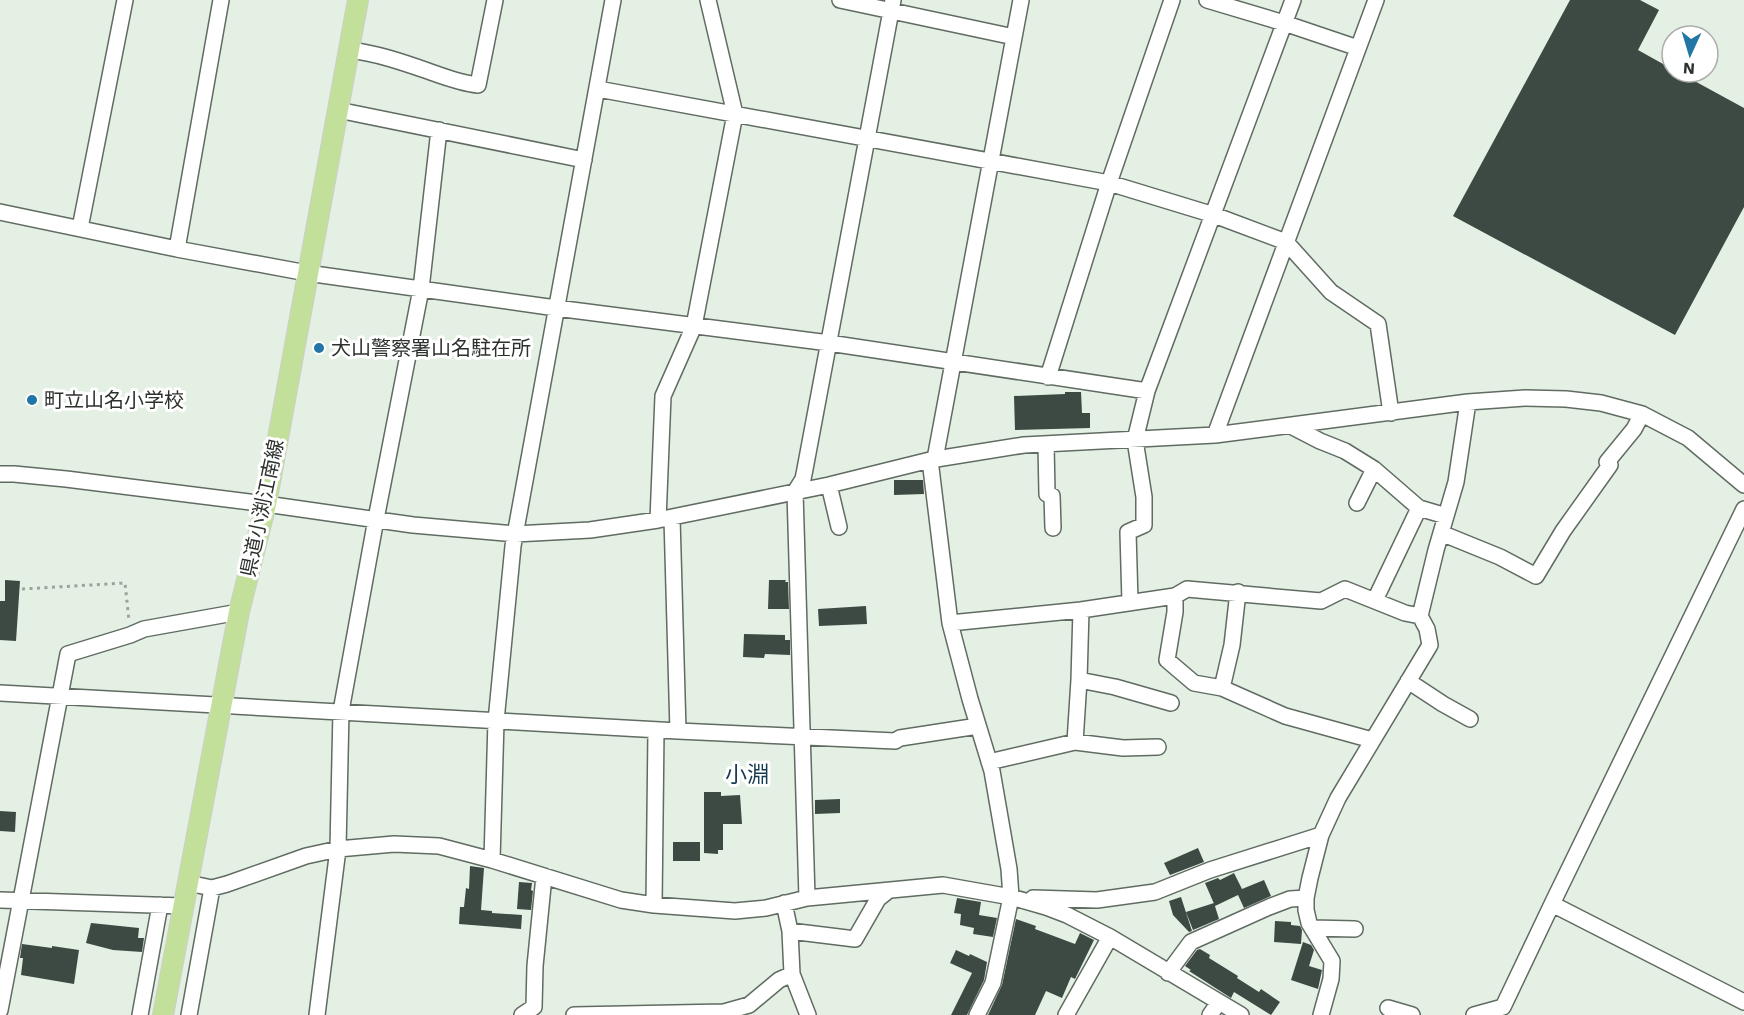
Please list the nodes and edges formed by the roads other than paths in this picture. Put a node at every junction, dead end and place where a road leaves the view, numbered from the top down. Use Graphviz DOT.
graph roads {
  1 [pos="125,0"];
  2 [pos="221,0"];
  3 [pos="358,0"];
  4 [pos="495,0"];
  5 [pos="613,0"];
  6 [pos="708,0"];
  7 [pos="840,0"];
  8 [pos="1021,0"];
  9 [pos="1172,0"];
  10 [pos="1207,0"];
  11 [pos="1293,0"];
  12 [pos="1376,0"];
  13 [pos="892,5"];
  14 [pos="1284,23"];
  15 [pos="1014,37"];
  16 [pos="1358,48"];
  17 [pos="349,50"];
  18 [pos="598,89"];
  19 [pos="338,110"];
  20 [pos="735,114"];
  21 [pos="439,130"];
  22 [pos="867,138"];
  23 [pos="584,160"];
  24 [pos="991,162"];
  25 [pos="1109,183"];
  26 [pos="0,212"];
  27 [pos="1214,215"];
  28 [pos="80,228"];
  29 [pos="1286,242"];
  30 [pos="177,249"];
  31 [pos="307,273"];
  32 [pos="421,289"];
  33 [pos="556,308"];
  34 [pos="694,326"];
  35 [pos="829,344"];
  36 [pos="952,363"];
  37 [pos="1048,377"];
  38 [pos="1147,391"];
  39 [pos="1468,402"];
  40 [pos="1391,413"];
  41 [pos="1642,414"];
  42 [pos="1291,426"];
  43 [pos="1215,435"];
  44 [pos="1135,440"];
  45 [pos="1046,444"];
  46 [pos="932,460"];
  47 [pos="1374,469"];
  48 [pos="0,474"];
  49 [pos="829,485"];
  50 [pos="1744,485"];
  51 [pos="795,492"];
  52 [pos="1357,503"];
  53 [pos="266,504"];
  54 [pos="1419,508"];
  55 [pos="1744,509"];
  56 [pos="1446,516"];
  57 [pos="376,519"];
  58 [pos="665,519"];
  59 [pos="839,527"];
  60 [pos="1053,528"];
  61 [pos="1441,533"];
  62 [pos="515,534"];
  63 [pos="1238,592"];
  64 [pos="1175,596"];
  65 [pos="1375,600"];
  66 [pos="1130,602"];
  67 [pos="1081,610"];
  68 [pos="239,612"];
  69 [pos="1419,616"];
  70 [pos="950,623"];
  71 [pos="1079,680"];
  72 [pos="1408,681"];
  73 [pos="1222,688"];
  74 [pos="0,693"];
  75 [pos="59,696"];
  76 [pos="1171,703"];
  77 [pos="220,705"];
  78 [pos="341,711"];
  79 [pos="1470,719"];
  80 [pos="496,721"];
  81 [pos="978,726"];
  82 [pos="656,730"];
  83 [pos="678,731"];
  84 [pos="803,736"];
  85 [pos="1372,740"];
  86 [pos="1075,742"];
  87 [pos="1158,747"];
  88 [pos="989,762"];
  89 [pos="1320,835"];
  90 [pos="338,849"];
  91 [pos="492,860"];
  92 [pos="544,876"];
  93 [pos="188,883"];
  94 [pos="212,888"];
  95 [pos="888,891"];
  96 [pos="1011,897"];
  97 [pos="1306,897"];
  98 [pos="807,898"];
  99 [pos="0,900"];
  100 [pos="21,901"];
  101 [pos="784,903"];
  102 [pos="1552,904"];
  103 [pos="160,905"];
  104 [pos="654,905"];
  105 [pos="183,906"];
  106 [pos="1312,928"];
  107 [pos="1355,929"];
  108 [pos="790,931"];
  109 [pos="1110,938"];
  110 [pos="1168,973"];
  111 [pos="792,974"];
  112 [pos="1744,1002"];
  113 [pos="1388,1008"];
  114 [pos="1215,1009"];
  115 [pos="0,1010"];
  116 [pos="724,1013"];
  117 [pos="140,1015"];
  118 [pos="164,1015"];
  119 [pos="189,1015"];
  120 [pos="317,1015"];
  121 [pos="522,1015"];
  122 [pos="576,1015"];
  123 [pos="808,1015"];
  124 [pos="977,1015"];
  125 [pos="1066,1015"];
  126 [pos="1241,1015"];
  127 [pos="1321,1015"];
  128 [pos="1412,1015"];
  129 [pos="1474,1015"];
  1 -- 28 [label="street"];
  2 -- 30 [label="street"];
  3 -- 17 [label="main road, 県道小渕江南線"];
  4 -- 17 [label="street"];
  5 -- 18 [label="street"];
  6 -- 20 [label="street"];
  7 -- 13 [label="street"];
  8 -- 15 [label="street"];
  9 -- 25 [label="street"];
  10 -- 14 [label="street"];
  11 -- 14 [label="street"];
  12 -- 16 [label="street"];
  13 -- 15 [label="street"];
  13 -- 22 [label="street"];
  14 -- 16 [label="street"];
  14 -- 27 [label="street"];
  15 -- 24 [label="street"];
  16 -- 29 [label="street"];
  17 -- 19 [label="main road, 県道小渕江南線"];
  18 -- 20 [label="street"];
  18 -- 23 [label="street"];
  19 -- 21 [label="street"];
  19 -- 31 [label="main road, 県道小渕江南線"];
  20 -- 22 [label="street"];
  20 -- 34 [label="street"];
  21 -- 23 [label="street"];
  21 -- 32 [label="street"];
  22 -- 24 [label="street"];
  22 -- 35 [label="street"];
  23 -- 33 [label="street"];
  24 -- 25 [label="street"];
  24 -- 36 [label="street"];
  25 -- 27 [label="street"];
  25 -- 37 [label="street"];
  26 -- 28 [label="street"];
  27 -- 29 [label="street"];
  27 -- 38 [label="street"];
  28 -- 30 [label="street"];
  29 -- 40 [label="street"];
  29 -- 43 [label="street"];
  30 -- 31 [label="street"];
  31 -- 32 [label="street"];
  31 -- 53 [label="main road, 県道小渕江南線"];
  32 -- 33 [label="street"];
  32 -- 57 [label="street"];
  33 -- 34 [label="street"];
  33 -- 62 [label="street"];
  34 -- 35 [label="street"];
  34 -- 58 [label="street"];
  35 -- 36 [label="street"];
  35 -- 51 [label="street"];
  36 -- 37 [label="street"];
  36 -- 46 [label="street"];
  37 -- 38 [label="street"];
  38 -- 44 [label="street"];
  39 -- 40 [label="street"];
  39 -- 41 [label="street"];
  39 -- 56 [label="street"];
  40 -- 42 [label="street"];
  41 -- 50 [label="street"];
  41 -- 61 [label="street"];
  42 -- 43 [label="street"];
  42 -- 47 [label="street"];
  43 -- 44 [label="street"];
  44 -- 45 [label="street"];
  44 -- 66 [label="street"];
  45 -- 46 [label="street"];
  45 -- 60 [label="street"];
  46 -- 49 [label="street"];
  46 -- 70 [label="street"];
  47 -- 52 [label="street"];
  47 -- 54 [label="street"];
  48 -- 53 [label="street"];
  49 -- 51 [label="street"];
  49 -- 59 [label="street"];
  51 -- 58 [label="street"];
  51 -- 84 [label="street"];
  53 -- 57 [label="street"];
  53 -- 68 [label="main road, 県道小渕江南線"];
  54 -- 56 [label="street"];
  54 -- 65 [label="street"];
  55 -- 102 [label="street"];
  56 -- 61 [label="street"];
  57 -- 62 [label="street"];
  57 -- 78 [label="street"];
  58 -- 62 [label="street"];
  58 -- 83 [label="street"];
  61 -- 69 [label="street"];
  62 -- 80 [label="street"];
  63 -- 64 [label="street"];
  63 -- 65 [label="street"];
  63 -- 73 [label="street"];
  64 -- 66 [label="street"];
  64 -- 73 [label="street"];
  65 -- 69 [label="street"];
  66 -- 67 [label="street"];
  67 -- 70 [label="street"];
  67 -- 71 [label="street"];
  68 -- 75 [label="street"];
  68 -- 77 [label="main road, 県道小渕江南線"];
  69 -- 72 [label="street"];
  70 -- 81 [label="street"];
  71 -- 76 [label="street"];
  71 -- 86 [label="street"];
  72 -- 79 [label="street"];
  72 -- 85 [label="street"];
  73 -- 85 [label="street"];
  74 -- 75 [label="street"];
  75 -- 77 [label="street"];
  75 -- 100 [label="street"];
  77 -- 78 [label="street"];
  77 -- 93 [label="main road, 県道小渕江南線"];
  78 -- 80 [label="street"];
  78 -- 90 [label="street"];
  80 -- 82 [label="street"];
  80 -- 91 [label="street"];
  81 -- 84 [label="street"];
  81 -- 88 [label="street"];
  82 -- 83 [label="street"];
  82 -- 104 [label="street"];
  83 -- 84 [label="street"];
  84 -- 98 [label="street"];
  85 -- 89 [label="street"];
  86 -- 87 [label="street"];
  86 -- 88 [label="street"];
  88 -- 96 [label="street"];
  89 -- 96 [label="street"];
  89 -- 97 [label="street"];
  90 -- 91 [label="street"];
  90 -- 94 [label="street"];
  90 -- 120 [label="street"];
  91 -- 92 [label="street"];
  92 -- 104 [label="street"];
  92 -- 121 [label="street"];
  93 -- 94 [label="street"];
  93 -- 105 [label="main road, 県道小渕江南線"];
  94 -- 119 [label="street"];
  95 -- 96 [label="street"];
  95 -- 98 [label="street"];
  95 -- 108 [label="street"];
  96 -- 109 [label="street"];
  96 -- 124 [label="street"];
  97 -- 106 [label="street"];
  97 -- 110 [label="street"];
  98 -- 101 [label="street"];
  99 -- 100 [label="street"];
  100 -- 103 [label="street"];
  100 -- 115 [label="street"];
  101 -- 104 [label="street"];
  101 -- 108 [label="street"];
  102 -- 112 [label="street"];
  102 -- 129 [label="street"];
  103 -- 105 [label="street"];
  103 -- 117 [label="street"];
  105 -- 118 [label="main road, 県道小渕江南線"];
  106 -- 107 [label="street"];
  106 -- 127 [label="street"];
  108 -- 111 [label="street"];
  109 -- 110 [label="street"];
  109 -- 125 [label="street"];
  110 -- 114 [label="street"];
  111 -- 116 [label="street"];
  111 -- 123 [label="street"];
  113 -- 128 [label="street"];
  114 -- 126 [label="street"];
  116 -- 122 [label="street"];
}
